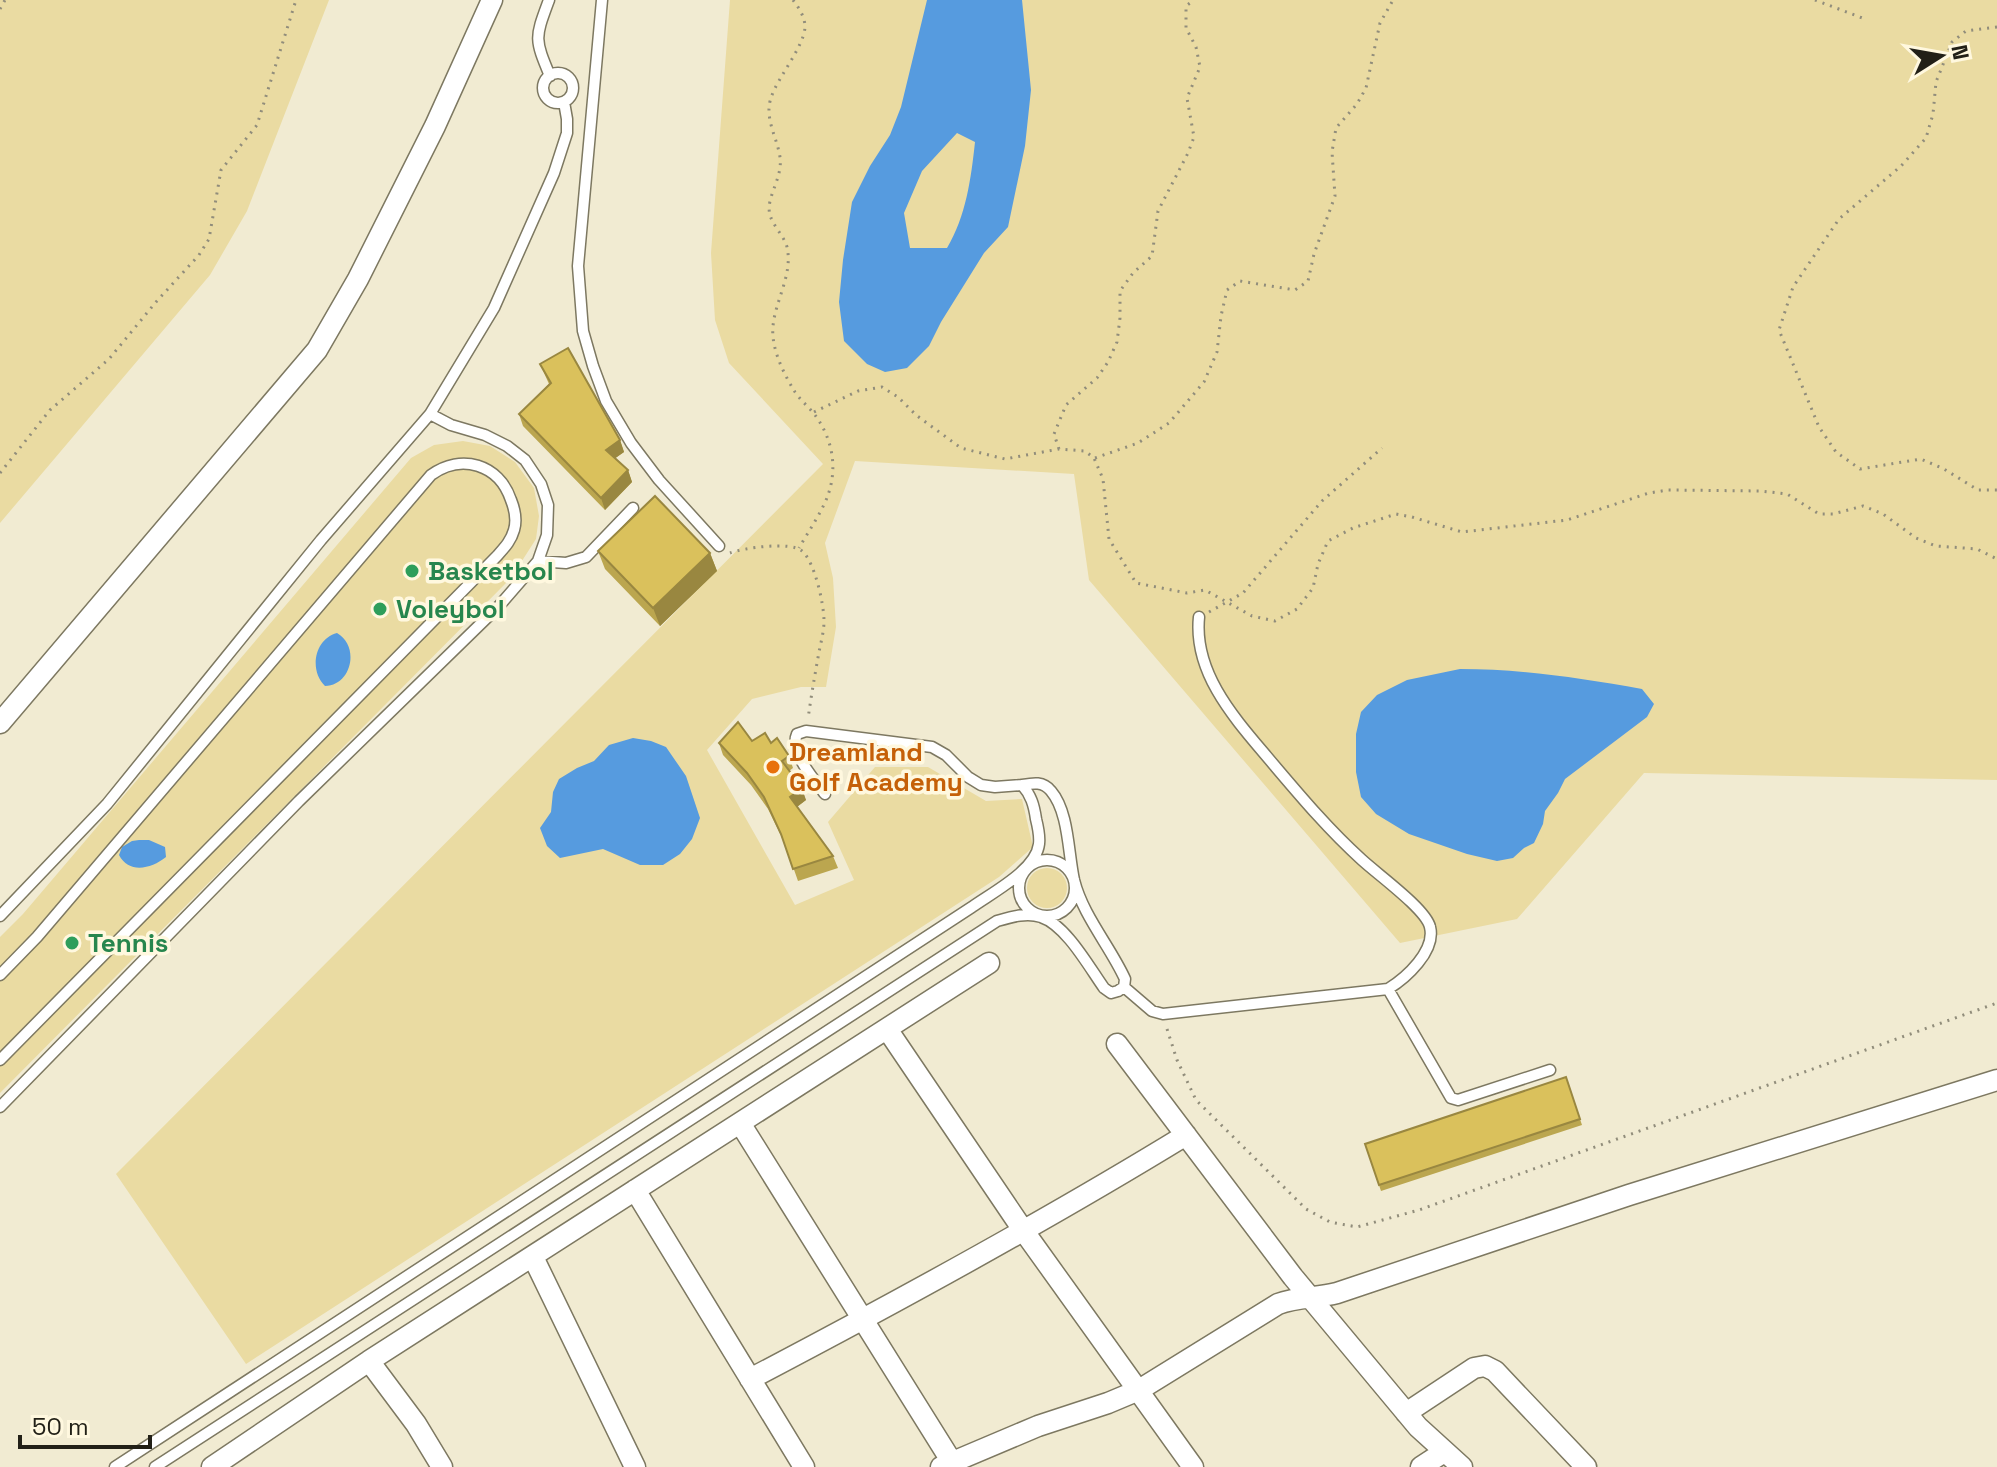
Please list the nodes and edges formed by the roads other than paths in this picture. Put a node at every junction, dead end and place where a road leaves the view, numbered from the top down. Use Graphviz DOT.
graph roads {
  1 [pos="492,0"];
  2 [pos="549,0"];
  3 [pos="602,0"];
  4 [pos="550,76"];
  5 [pos="564,102"];
  6 [pos="430,414"];
  7 [pos="633,508"];
  8 [pos="719,546"];
  9 [pos="538,561"];
  10 [pos="1199,617"];
  11 [pos="0,723"];
  12 [pos="1022,785"];
  13 [pos="825,794"];
  14 [pos="1030,866"];
  15 [pos="1075,882"];
  16 [pos="0,916"];
  17 [pos="1040,916"];
  18 [pos="989,963"];
  19 [pos="0,975"];
  20 [pos="1124,987"];
  21 [pos="1388,989"];
  22 [pos="887,1029"];
  23 [pos="1117,1044"];
  24 [pos="0,1060"];
  25 [pos="1550,1070"];
  26 [pos="1997,1080"];
  27 [pos="0,1107"];
  28 [pos="740,1123"];
  29 [pos="1186,1135"];
  30 [pos="635,1190"];
  31 [pos="1023,1230"];
  32 [pos="533,1257"];
  33 [pos="1310,1298"];
  34 [pos="862,1321"];
  35 [pos="369,1361"];
  36 [pos="750,1379"];
  37 [pos="1139,1390"];
  38 [pos="1406,1413"];
  39 [pos="1444,1452"];
  40 [pos="949,1465"];
  41 [pos="115,1467"];
  42 [pos="155,1467"];
  43 [pos="212,1467"];
  44 [pos="442,1467"];
  45 [pos="635,1467"];
  46 [pos="804,1467"];
  47 [pos="1193,1467"];
  48 [pos="1421,1467"];
  49 [pos="1462,1467"];
  50 [pos="1586,1467"];
  1 -- 11 [label="street"];
  2 -- 4 [label="lane"];
  3 -- 8 [label="lane"];
  4 -- 5 [label="lane"];
  4 -- 5 [label="lane"];
  5 -- 6 [label="lane"];
  6 -- 9 [label="lane"];
  6 -- 16 [label="lane"];
  7 -- 9 [label="lane"];
  9 -- 27 [label="lane"];
  10 -- 21 [label="lane"];
  12 -- 13 [label="lane"];
  12 -- 14 [label="lane"];
  12 -- 15 [label="lane"];
  14 -- 15 [label="lane"];
  14 -- 17 [label="lane"];
  14 -- 41 [label="lane"];
  15 -- 17 [label="lane"];
  15 -- 20 [label="lane"];
  17 -- 20 [label="lane"];
  17 -- 42 [label="lane"];
  18 -- 22 [label="street"];
  19 -- 24 [label="lane"];
  20 -- 21 [label="lane"];
  21 -- 25 [label="lane"];
  22 -- 28 [label="street"];
  22 -- 31 [label="street"];
  23 -- 29 [label="street"];
  26 -- 33 [label="street"];
  28 -- 30 [label="street"];
  28 -- 34 [label="street"];
  29 -- 31 [label="street"];
  29 -- 33 [label="street"];
  30 -- 32 [label="street"];
  30 -- 36 [label="street"];
  31 -- 34 [label="street"];
  31 -- 37 [label="street"];
  32 -- 35 [label="street"];
  32 -- 45 [label="street"];
  33 -- 37 [label="street"];
  33 -- 38 [label="street"];
  34 -- 36 [label="street"];
  34 -- 40 [label="street"];
  35 -- 43 [label="street"];
  35 -- 44 [label="street"];
  36 -- 46 [label="street"];
  37 -- 40 [label="street"];
  37 -- 47 [label="street"];
  38 -- 39 [label="street"];
  38 -- 50 [label="street"];
  39 -- 48 [label="street"];
  39 -- 49 [label="street"];
}
